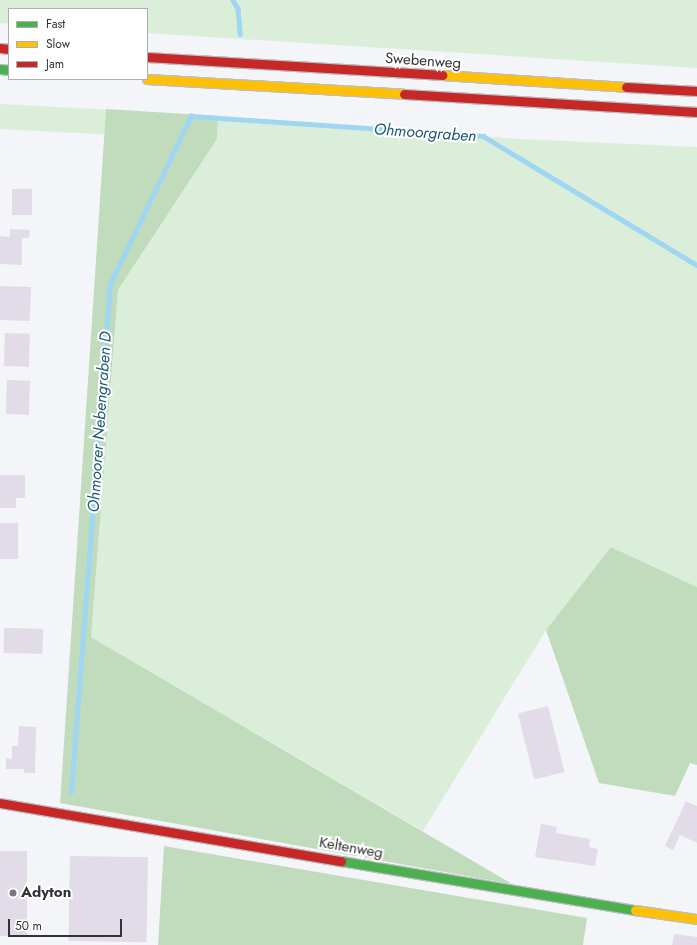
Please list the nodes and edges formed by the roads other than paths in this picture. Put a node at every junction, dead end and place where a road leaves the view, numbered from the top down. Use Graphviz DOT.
graph roads {
  1 [pos="148,57"];
  2 [pos="148,78"];
  3 [pos="697,91"];
  4 [pos="697,112"];
  5 [pos="0,803"];
  6 [pos="697,919"];
  1 -- 3 [label="main road, Swebenweg"];
  2 -- 4 [label="main road"];
  5 -- 6 [label="main road, Keltenweg"];
}
